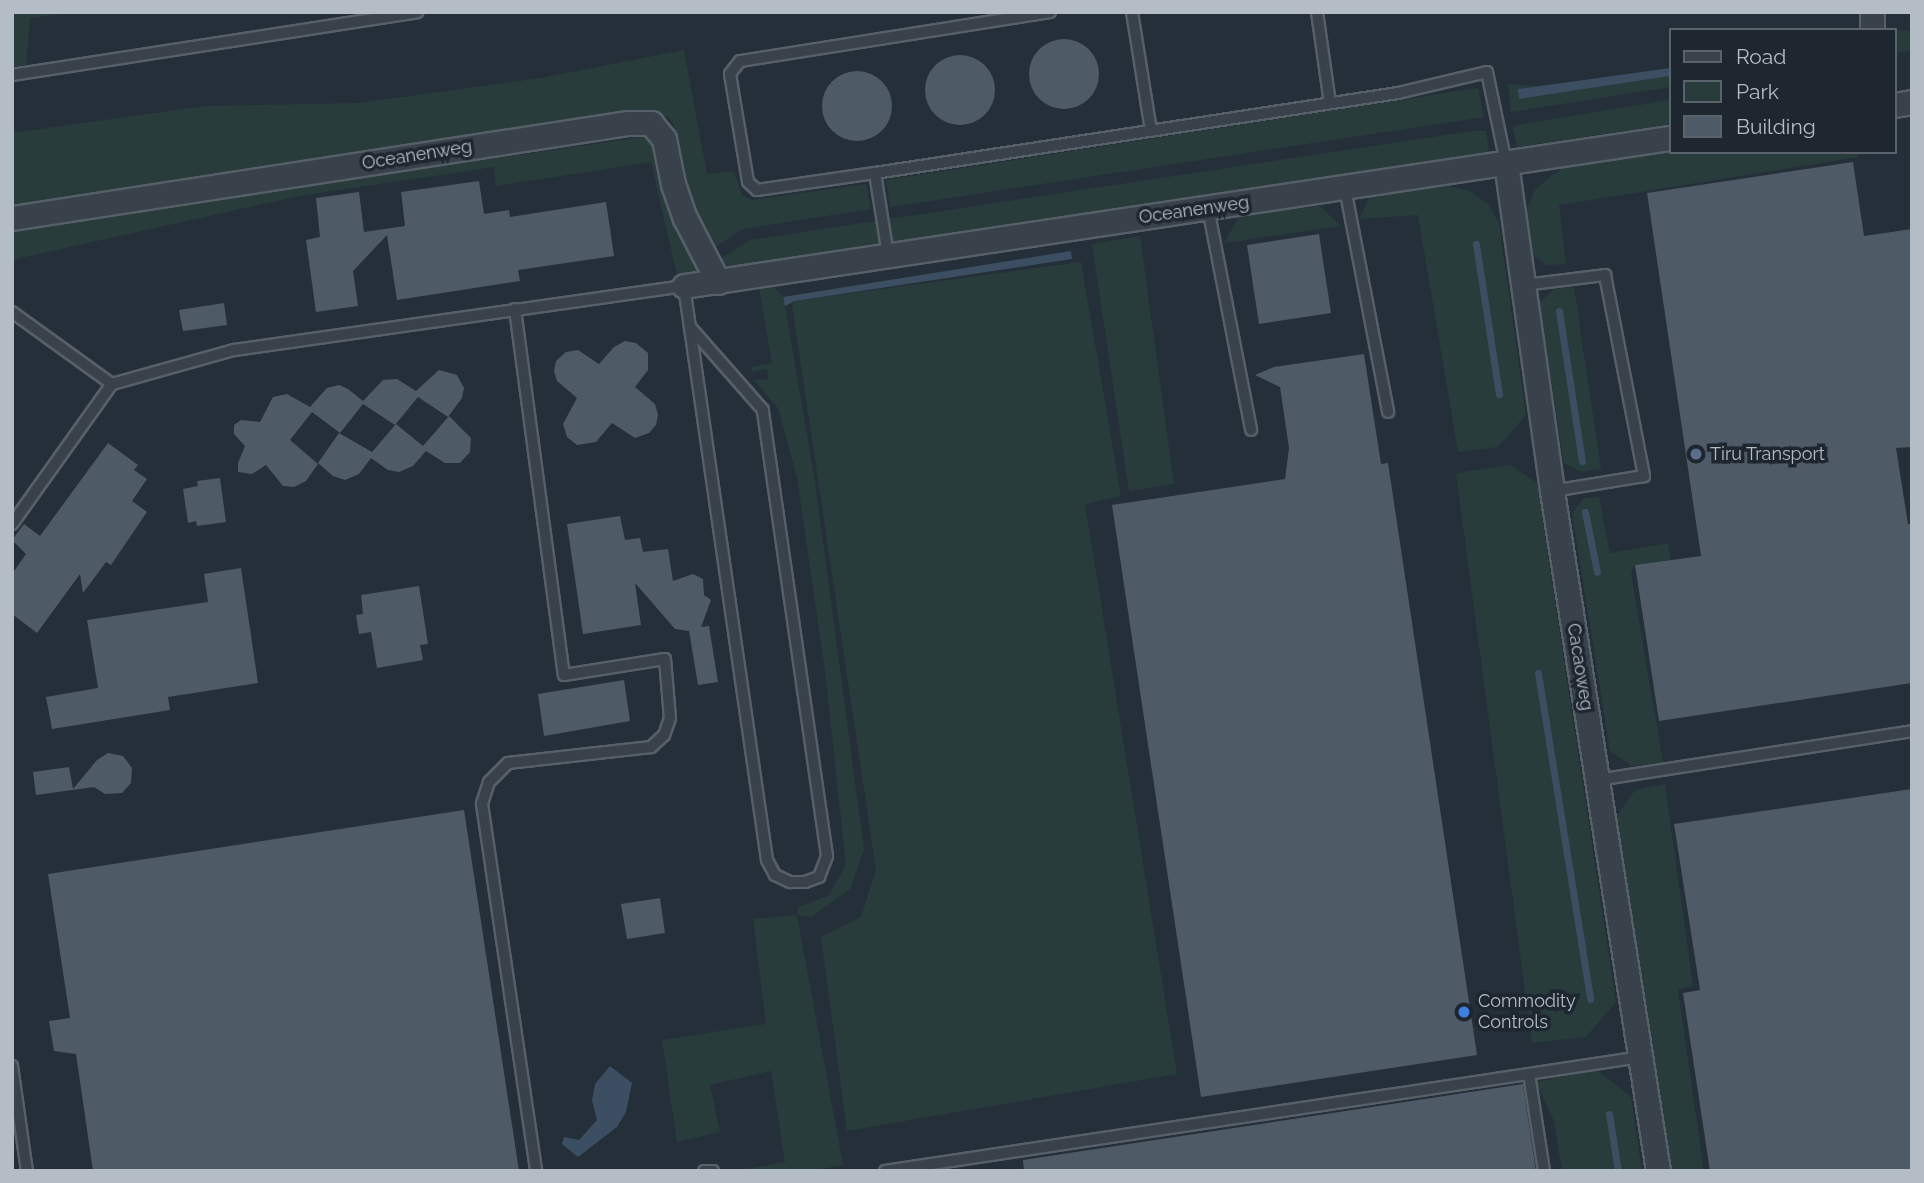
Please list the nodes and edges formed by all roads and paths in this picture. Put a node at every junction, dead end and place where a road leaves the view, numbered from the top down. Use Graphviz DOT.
graph roads {
  1 [pos="417,12"];
  2 [pos="1050,12"];
  3 [pos="1132,12"];
  4 [pos="1317,12"];
  5 [pos="12,75"];
  6 [pos="1330,103"];
  7 [pos="1151,130"];
  8 [pos="1668,138"];
  9 [pos="1507,163"];
  10 [pos="875,173"];
  11 [pos="1345,188"];
  12 [pos="1208,208"];
  13 [pos="12,218"];
  14 [pos="888,256"];
  15 [pos="718,282"];
  16 [pos="1524,285"];
  17 [pos="684,286"];
  18 [pos="515,309"];
  19 [pos="12,312"];
  20 [pos="690,327"];
  21 [pos="112,384"];
  22 [pos="1388,412"];
  23 [pos="1251,430"];
  24 [pos="1552,491"];
  25 [pos="12,524"];
  26 [pos="1912,731"];
  27 [pos="1597,780"];
  28 [pos="1641,1057"];
  29 [pos="12,1066"];
  30 [pos="1530,1074"];
  31 [pos="27,1171"];
  32 [pos="536,1171"];
  33 [pos="705,1171"];
  34 [pos="713,1171"];
  35 [pos="885,1171"];
  36 [pos="1544,1171"];
  37 [pos="1658,1171"];
  1 -- 5 [label="lane"];
  2 -- 10 [label="lane"];
  3 -- 7 [label="lane"];
  4 -- 6 [label="lane"];
  6 -- 7 [label="lane"];
  6 -- 9 [label="lane"];
  7 -- 10 [label="lane"];
  8 -- 9 [label="street, Oceanenweg"];
  9 -- 11 [label="street, Oceanenweg"];
  9 -- 16 [label="street, Cacaoweg"];
  10 -- 14 [label="lane"];
  11 -- 12 [label="street, Oceanenweg"];
  11 -- 22 [label="lane"];
  12 -- 14 [label="street, Oceanenweg"];
  12 -- 23 [label="lane"];
  13 -- 15 [label="street, Oceanenweg"];
  14 -- 15 [label="street, Oceanenweg"];
  15 -- 17 [label="street, Oceanenweg"];
  16 -- 24 [label="street, Cacaoweg"];
  16 -- 24 [label="lane"];
  17 -- 18 [label="lane"];
  17 -- 20 [label="lane"];
  18 -- 21 [label="lane"];
  18 -- 32 [label="lane"];
  19 -- 21 [label="lane"];
  20 -- 20 [label="lane"];
  21 -- 25 [label="lane"];
  24 -- 27 [label="street, Cacaoweg"];
  26 -- 27 [label="lane"];
  27 -- 28 [label="street, Cacaoweg"];
  28 -- 30 [label="lane"];
  28 -- 37 [label="street, Cacaoweg"];
  29 -- 31 [label="lane"];
  30 -- 35 [label="lane"];
  30 -- 36 [label="lane"];
  33 -- 34 [label="lane"];
}
